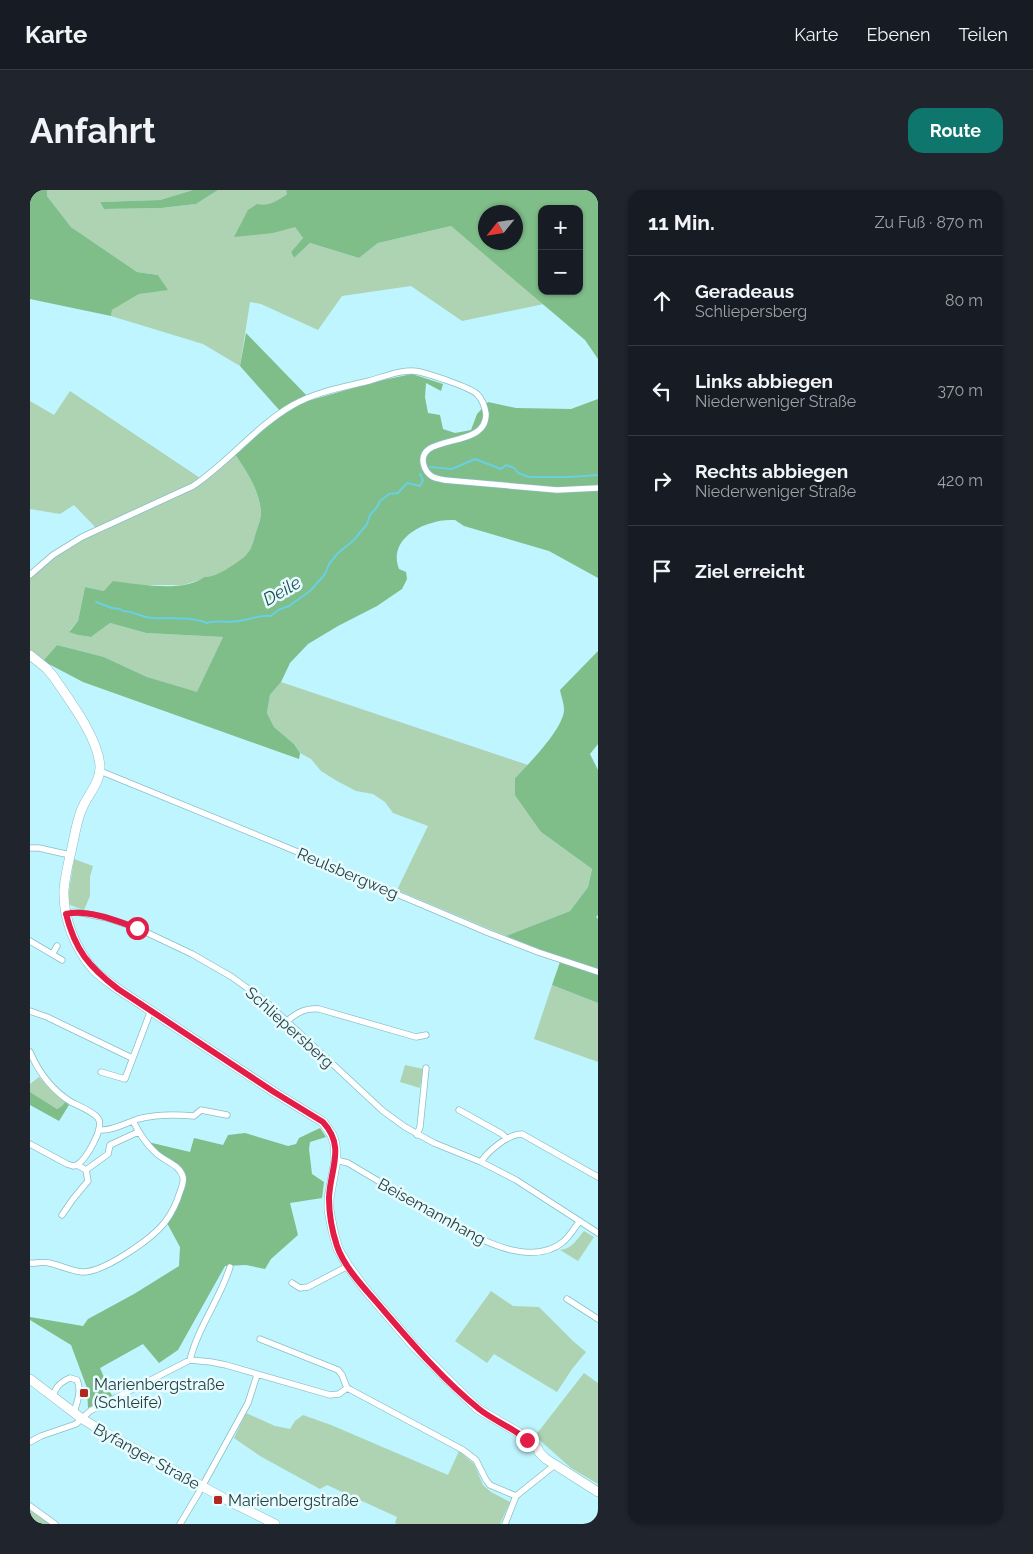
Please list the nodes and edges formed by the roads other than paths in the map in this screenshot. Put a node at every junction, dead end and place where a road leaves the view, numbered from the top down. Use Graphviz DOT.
graph roads {
  1 [pos="598,488"];
  2 [pos="30,575"];
  3 [pos="30,655"];
  4 [pos="100,771"];
  5 [pos="30,848"];
  6 [pos="70,855"];
  7 [pos="66,914"];
  8 [pos="30,941"];
  9 [pos="57,946"];
  10 [pos="53,953"];
  11 [pos="62,960"];
  12 [pos="598,972"];
  13 [pos="151,1010"];
  14 [pos="30,1011"];
  15 [pos="287,1020"];
  16 [pos="426,1035"];
  17 [pos="30,1052"];
  18 [pos="132,1058"];
  19 [pos="426,1068"];
  20 [pos="101,1072"];
  21 [pos="459,1110"];
  22 [pos="227,1115"];
  23 [pos="133,1121"];
  24 [pos="100,1130"];
  25 [pos="138,1132"];
  26 [pos="417,1135"];
  27 [pos="506,1138"];
  28 [pos="30,1144"];
  29 [pos="336,1160"];
  30 [pos="481,1162"];
  31 [pos="77,1165"];
  32 [pos="86,1170"];
  33 [pos="598,1177"];
  34 [pos="62,1215"];
  35 [pos="580,1221"];
  36 [pos="598,1233"];
  37 [pos="30,1264"];
  38 [pos="348,1266"];
  39 [pos="230,1267"];
  40 [pos="292,1283"];
  41 [pos="567,1299"];
  42 [pos="598,1319"];
  43 [pos="260,1339"];
  44 [pos="190,1360"];
  45 [pos="257,1375"];
  46 [pos="30,1379"];
  47 [pos="347,1388"];
  48 [pos="54,1397"];
  49 [pos="78,1416"];
  50 [pos="30,1442"];
  51 [pos="554,1463"];
  52 [pos="202,1487"];
  53 [pos="598,1492"];
  54 [pos="516,1496"];
  55 [pos="30,1506"];
  56 [pos="55,1524"];
  57 [pos="180,1524"];
  58 [pos="275,1524"];
  59 [pos="505,1524"];
  1 -- 2 [label="street"];
  3 -- 4 [label="street"];
  4 -- 6 [label="street"];
  4 -- 12 [label="street, Reulsbergweg"];
  5 -- 6 [label="street"];
  6 -- 7 [label="street"];
  7 -- 13 [label="street"];
  7 -- 15 [label="street, Schliepersberg"];
  8 -- 10 [label="street"];
  9 -- 10 [label="street"];
  10 -- 11 [label="street"];
  13 -- 18 [label="street"];
  13 -- 29 [label="street"];
  14 -- 18 [label="street"];
  15 -- 16 [label="street"];
  15 -- 26 [label="street, Schliepersberg"];
  17 -- 24 [label="street"];
  18 -- 20 [label="street"];
  19 -- 26 [label="street"];
  21 -- 27 [label="street"];
  22 -- 23 [label="street"];
  23 -- 24 [label="street"];
  23 -- 25 [label="street"];
  24 -- 31 [label="street"];
  25 -- 32 [label="street"];
  25 -- 37 [label="street"];
  26 -- 30 [label="street, Schliepersberg"];
  27 -- 30 [label="street"];
  27 -- 33 [label="street"];
  28 -- 31 [label="street"];
  29 -- 35 [label="street, Beisemannhang"];
  29 -- 38 [label="street"];
  30 -- 35 [label="street, Schliepersberg"];
  31 -- 32 [label="street"];
  32 -- 34 [label="street"];
  35 -- 36 [label="street, Schliepersberg"];
  38 -- 40 [label="street"];
  38 -- 51 [label="street"];
  39 -- 44 [label="street"];
  41 -- 42 [label="street"];
  43 -- 47 [label="street"];
  44 -- 45 [label="street"];
  44 -- 49 [label="street"];
  45 -- 47 [label="street"];
  45 -- 52 [label="street"];
  46 -- 48 [label="street, Byfanger Straße"];
  47 -- 54 [label="street"];
  48 -- 49 [label="street, Byfanger Straße"];
  48 -- 49 [label="street"];
  49 -- 50 [label="street"];
  49 -- 52 [label="street, Byfanger Straße"];
  51 -- 53 [label="street"];
  51 -- 54 [label="street"];
  52 -- 57 [label="street"];
  52 -- 58 [label="street, Byfanger Straße"];
  54 -- 59 [label="street"];
  55 -- 56 [label="street"];
}
